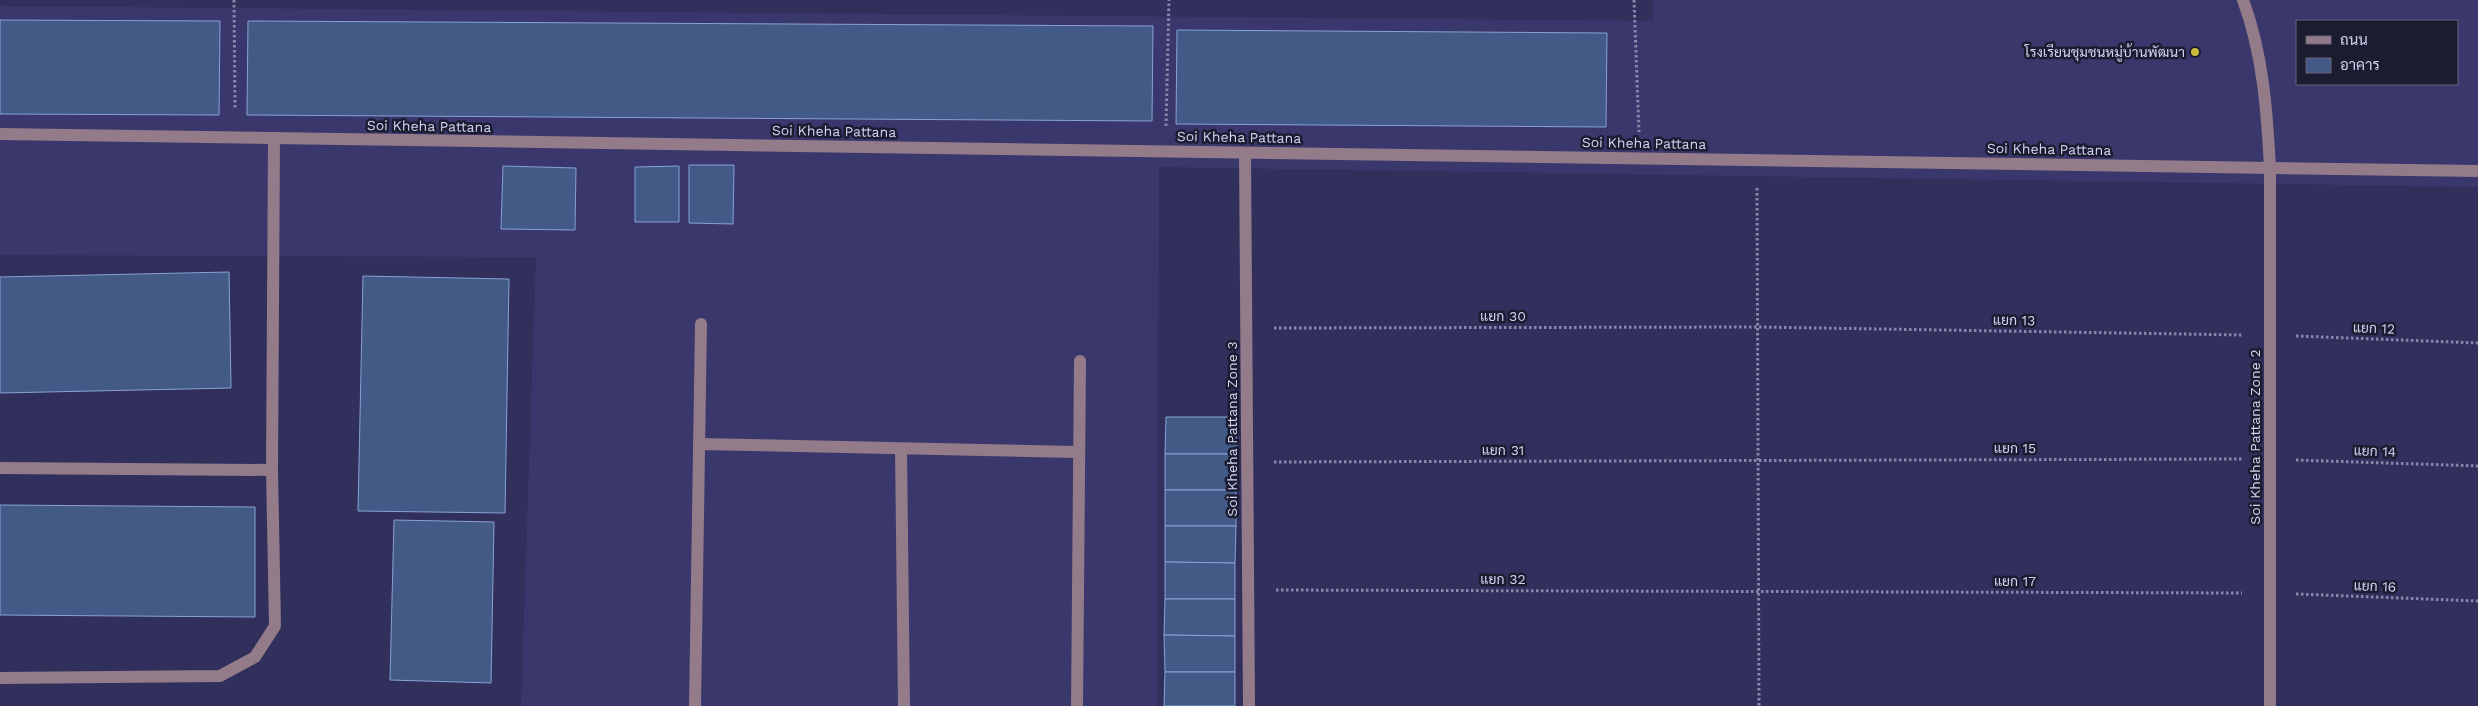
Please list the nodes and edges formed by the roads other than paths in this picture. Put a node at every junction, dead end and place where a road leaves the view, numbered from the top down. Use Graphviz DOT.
graph roads {
  1 [pos="2243,0"];
  2 [pos="0,134"];
  3 [pos="274,138"];
  4 [pos="1245,152"];
  5 [pos="2270,168"];
  6 [pos="2478,171"];
  7 [pos="701,324"];
  8 [pos="1080,361"];
  9 [pos="699,444"];
  10 [pos="901,449"];
  11 [pos="1079,452"];
  12 [pos="0,468"];
  13 [pos="272,470"];
  14 [pos="0,678"];
  15 [pos="695,706"];
  16 [pos="904,706"];
  17 [pos="1077,706"];
  18 [pos="1249,706"];
  19 [pos="2270,706"];
  1 -- 5 [label="street, Soi Kheha Pattana Zone 2"];
  2 -- 3 [label="street, Soi Kheha Pattana"];
  3 -- 4 [label="street, Soi Kheha Pattana"];
  3 -- 13 [label="street"];
  4 -- 5 [label="street, Soi Kheha Pattana"];
  4 -- 18 [label="street, Soi Kheha Pattana Zone 3"];
  5 -- 6 [label="street, Soi Kheha Pattana"];
  5 -- 19 [label="street, Soi Kheha Pattana Zone 2"];
  7 -- 9 [label="street"];
  8 -- 11 [label="street"];
  9 -- 10 [label="street"];
  9 -- 15 [label="street"];
  10 -- 11 [label="street"];
  10 -- 16 [label="street"];
  11 -- 17 [label="street"];
  12 -- 13 [label="street"];
  13 -- 14 [label="street"];
}
